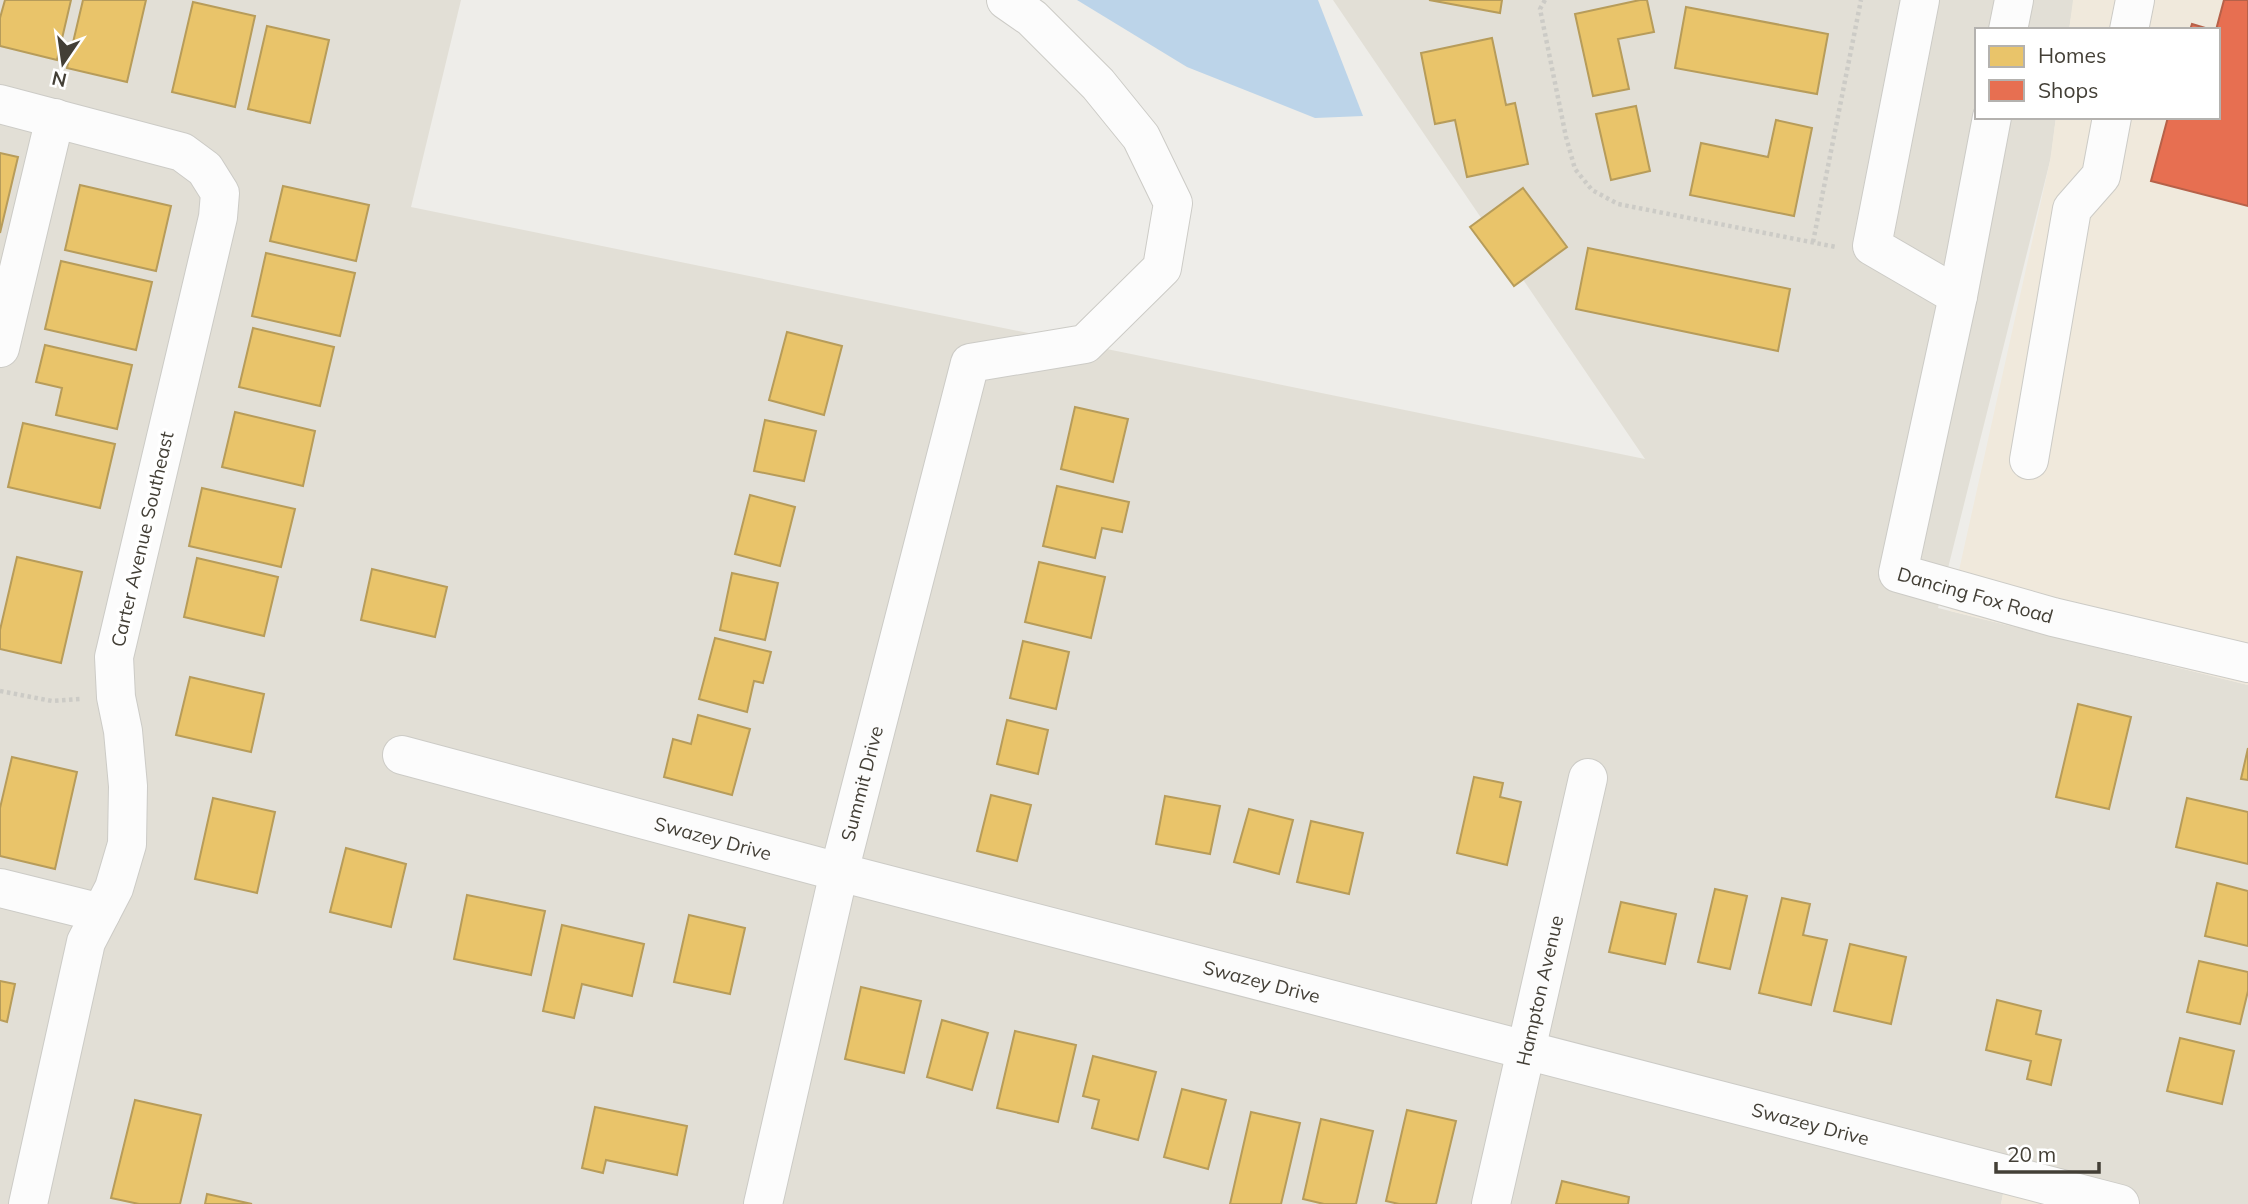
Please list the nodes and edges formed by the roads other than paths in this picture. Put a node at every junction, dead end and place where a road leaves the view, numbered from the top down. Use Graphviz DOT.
graph roads {
  1 [pos="1006,0"];
  2 [pos="1920,0"];
  3 [pos="2014,0"];
  4 [pos="2135,0"];
  5 [pos="2008,28"];
  6 [pos="2129,28"];
  7 [pos="0,104"];
  8 [pos="55,118"];
  9 [pos="1992,119"];
  10 [pos="2112,119"];
  11 [pos="1958,296"];
  12 [pos="0,348"];
  13 [pos="2029,460"];
  14 [pos="2248,663"];
  15 [pos="402,755"];
  16 [pos="1588,778"];
  17 [pos="838,872"];
  18 [pos="0,888"];
  19 [pos="101,913"];
  20 [pos="1526,1049"];
  21 [pos="28,1204"];
  22 [pos="764,1204"];
  23 [pos="1491,1204"];
  24 [pos="2120,1204"];
  1 -- 17 [label="street, Summit Drive"];
  2 -- 11 [label="street"];
  3 -- 5 [label="street"];
  4 -- 6 [label="street"];
  7 -- 8 [label="street, Carter Avenue Southeast"];
  8 -- 12 [label="street"];
  8 -- 19 [label="street, Carter Avenue Southeast"];
  9 -- 11 [label="street, Dancing Fox Road"];
  10 -- 13 [label="street"];
  11 -- 14 [label="street, Dancing Fox Road"];
  15 -- 17 [label="street, Swazey Drive"];
  16 -- 20 [label="street, Hampton Avenue"];
  17 -- 20 [label="street, Swazey Drive"];
  17 -- 22 [label="street, Summit Drive"];
  18 -- 19 [label="street"];
  19 -- 21 [label="street, Carter Avenue Southeast"];
  20 -- 23 [label="street, Hampton Avenue"];
  20 -- 24 [label="street, Swazey Drive"];
}
